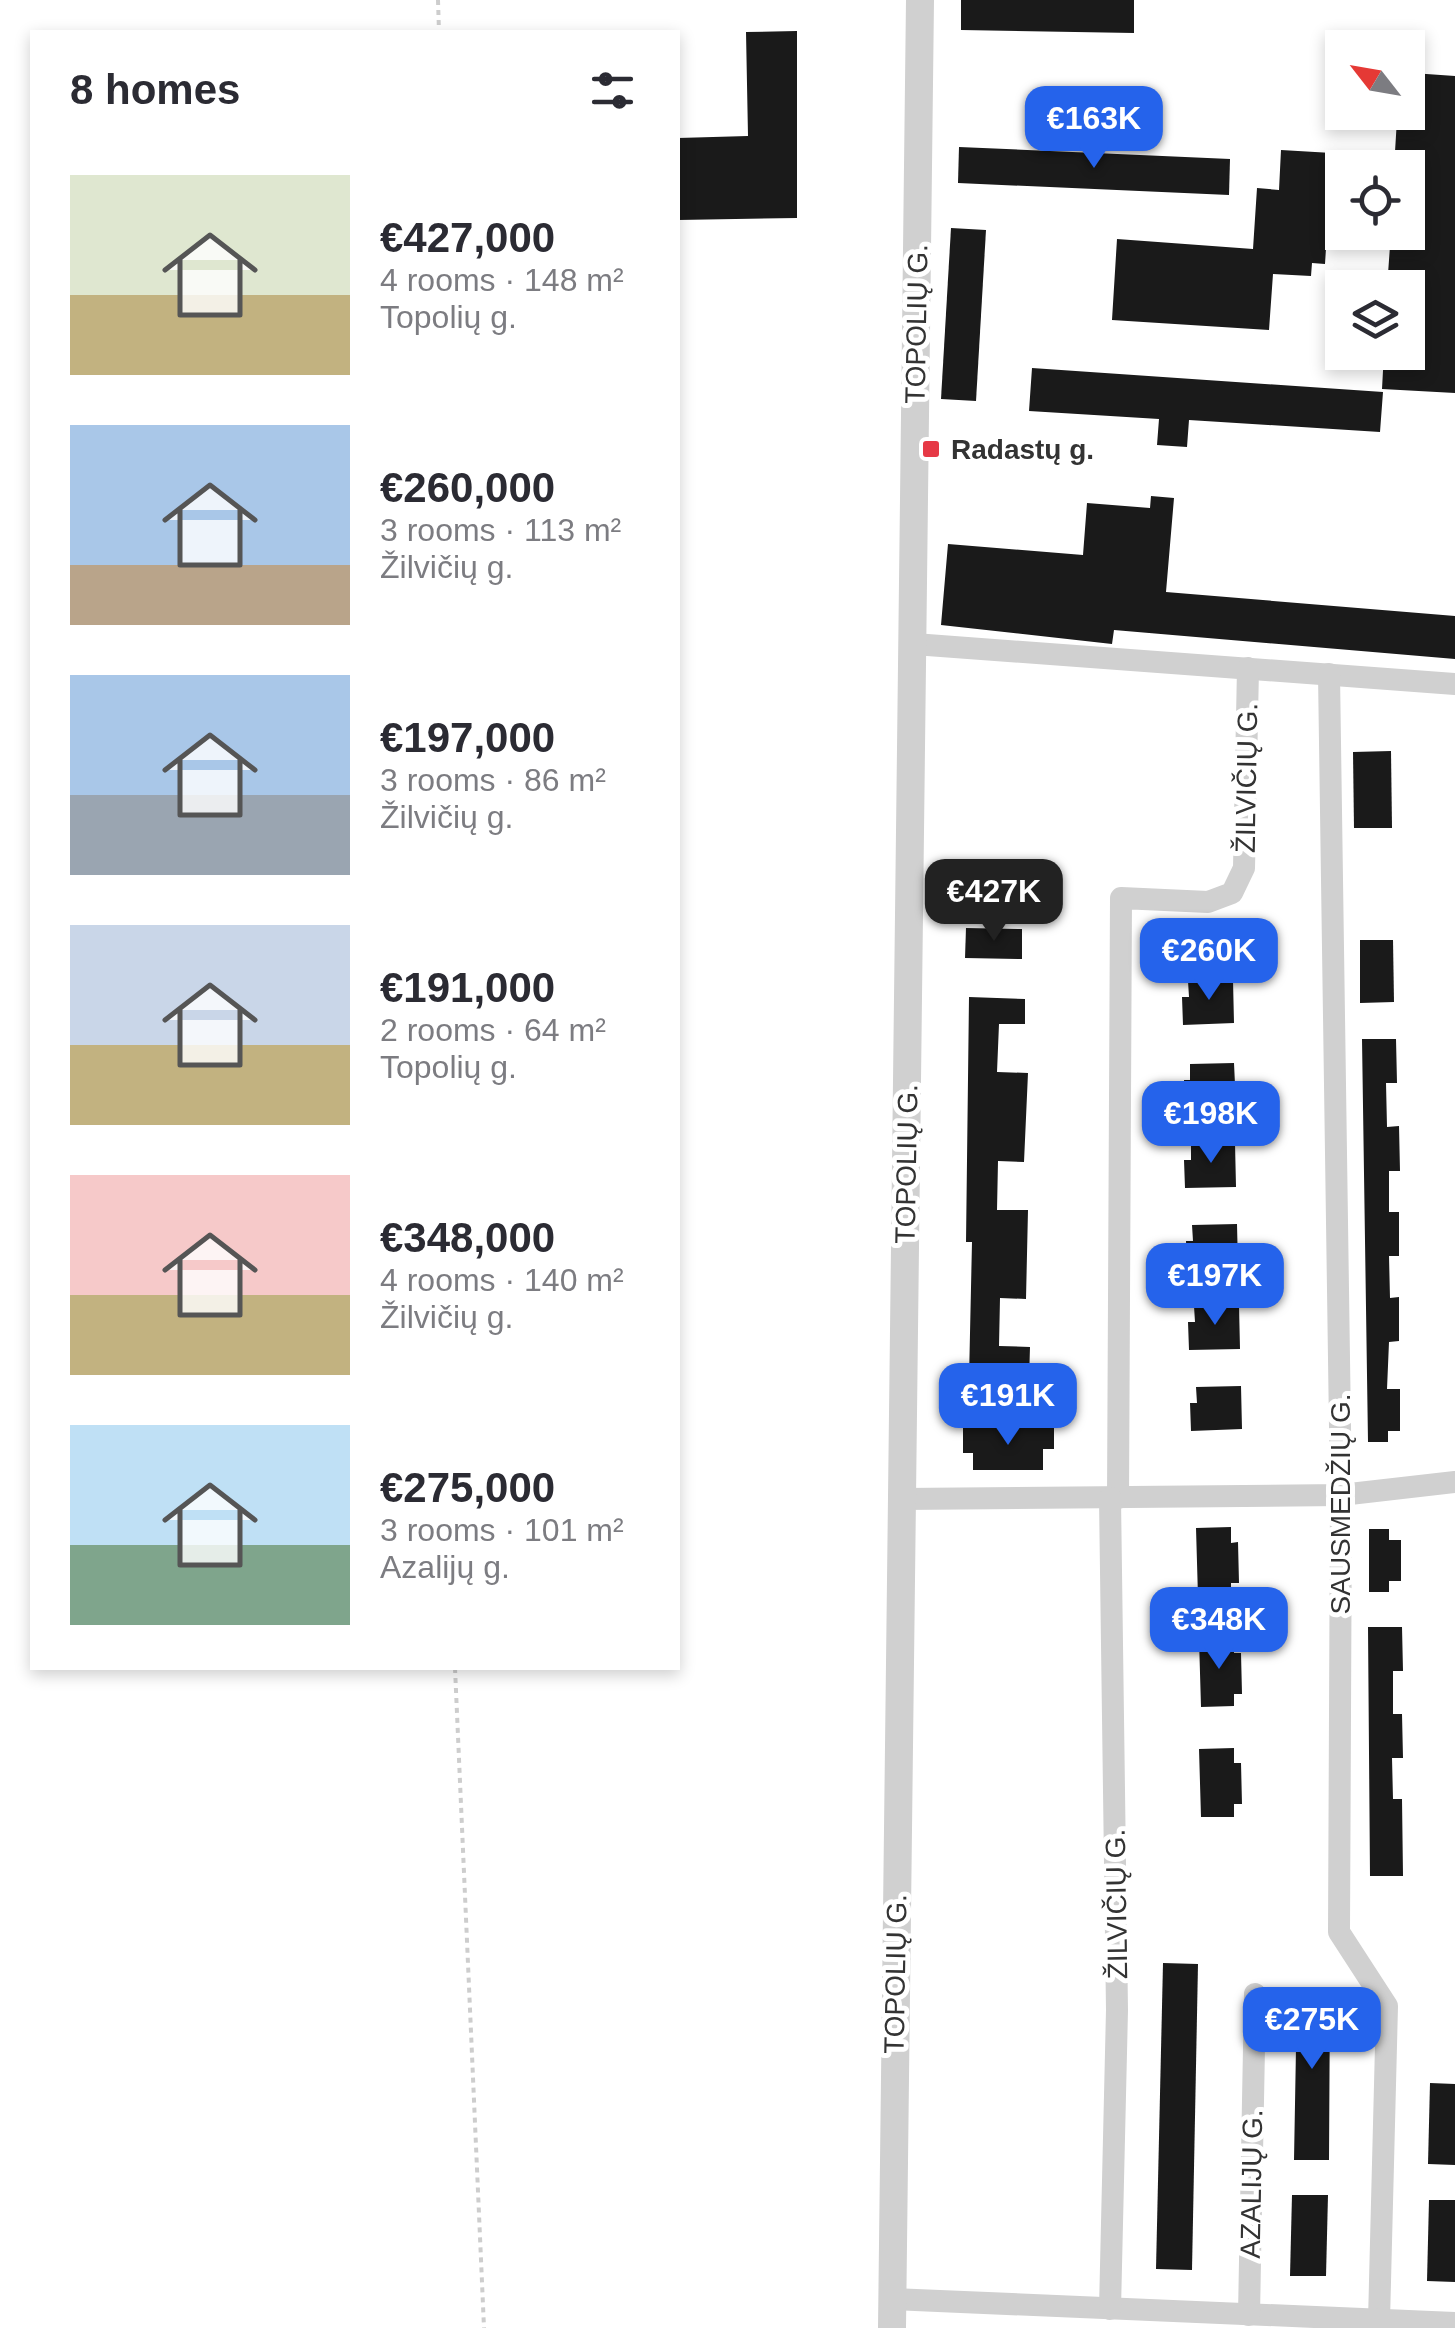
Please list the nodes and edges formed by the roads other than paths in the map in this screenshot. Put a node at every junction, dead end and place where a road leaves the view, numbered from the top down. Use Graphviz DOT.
graph roads {
  1 [pos="920,0"];
  2 [pos="914,644"];
  3 [pos="1248,668"];
  4 [pos="1329,674"];
  5 [pos="1455,684"];
  6 [pos="1455,1482"];
  7 [pos="1341,1494"];
  8 [pos="1114,1498"];
  9 [pos="902,1499"];
  10 [pos="1255,1994"];
  11 [pos="892,2299"];
  12 [pos="1110,2309"];
  13 [pos="1248,2315"];
  14 [pos="1380,2321"];
  15 [pos="1455,2323"];
  16 [pos="892,2328"];
  1 -- 2 [label="street, TOPOLIŲ G."];
  2 -- 3 [label="street"];
  2 -- 9 [label="street, TOPOLIŲ G."];
  3 -- 4 [label="street"];
  3 -- 8 [label="street, ŽILVIČIŲ G."];
  4 -- 5 [label="street"];
  4 -- 7 [label="street, SAUSMEDŽIŲ G."];
  6 -- 7 [label="street"];
  7 -- 8 [label="street"];
  7 -- 14 [label="street, SAUSMEDŽIŲ G."];
  8 -- 9 [label="street"];
  8 -- 12 [label="street, ŽILVIČIŲ G."];
  9 -- 11 [label="street, TOPOLIŲ G."];
  10 -- 13 [label="street, AZALIJŲ G."];
  11 -- 12 [label="street"];
  11 -- 16 [label="street, TOPOLIŲ G."];
  12 -- 13 [label="street"];
  13 -- 14 [label="street"];
  14 -- 15 [label="street"];
}
